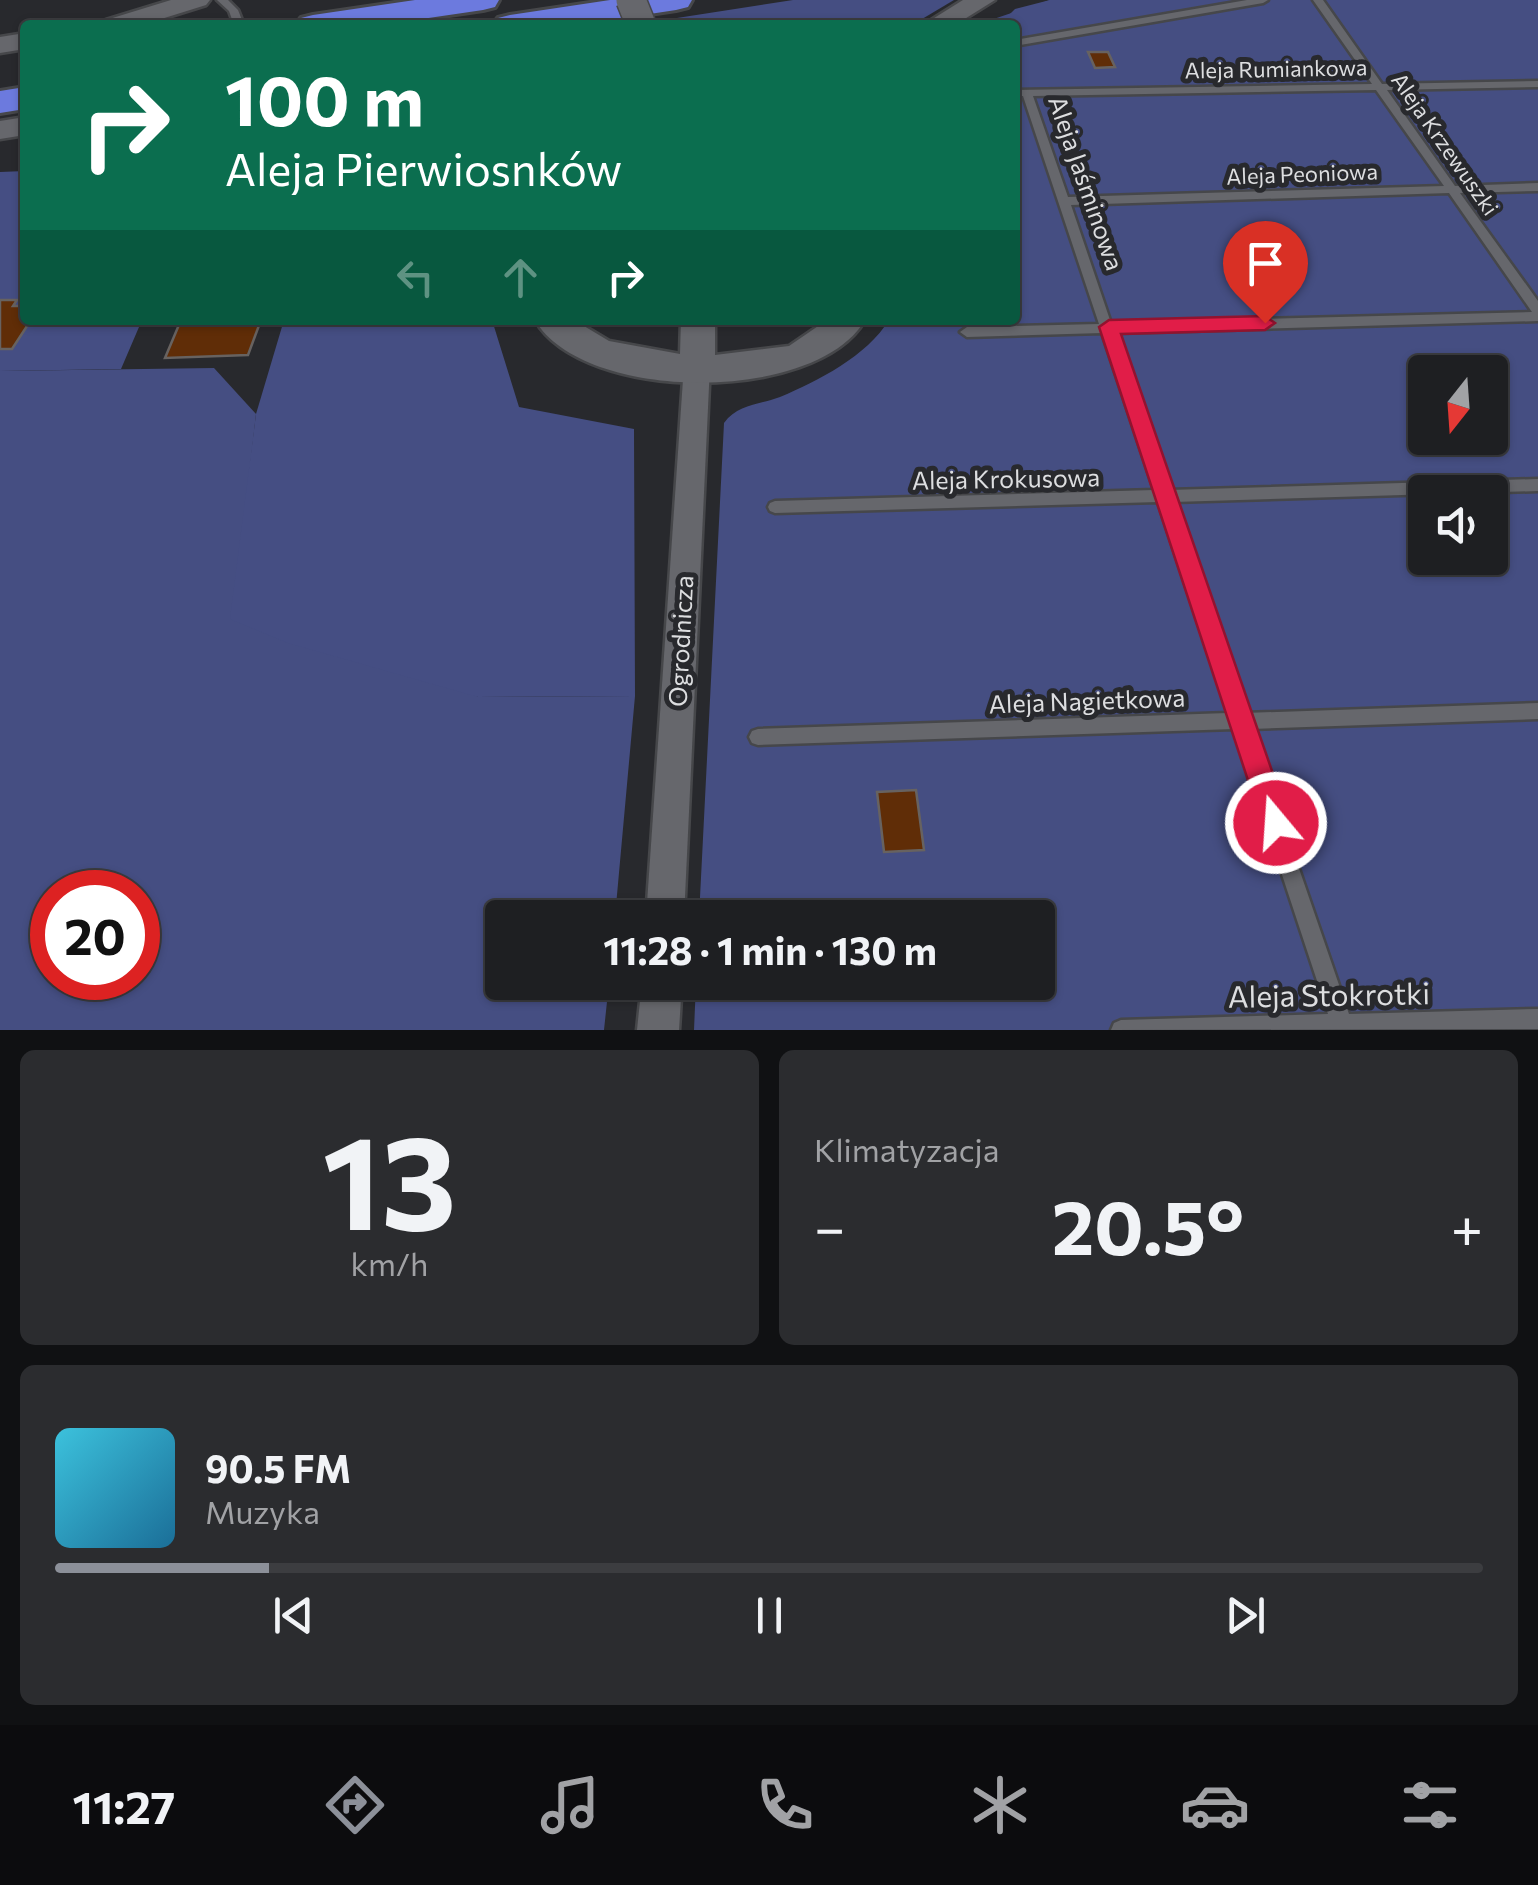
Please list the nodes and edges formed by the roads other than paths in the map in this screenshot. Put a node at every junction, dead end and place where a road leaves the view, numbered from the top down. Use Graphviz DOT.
graph roads {
  1 [pos="197,0"];
  2 [pos="222,0"];
  3 [pos="483,0"];
  4 [pos="676,0"];
  5 [pos="982,0"];
  6 [pos="1263,0"];
  7 [pos="1319,0"];
  8 [pos="131,20"];
  9 [pos="236,20"];
  10 [pos="348,20"];
  11 [pos="543,20"];
  12 [pos="945,20"];
  13 [pos="1020,43"];
  14 [pos="1538,84"];
  15 [pos="1381,87"];
  16 [pos="1021,93"];
  17 [pos="1538,187"];
  18 [pos="1454,189"];
  19 [pos="1067,201"];
  20 [pos="1538,313"];
  21 [pos="555,325"];
  22 [pos="698,325"];
  23 [pos="843,325"];
  24 [pos="1109,327"];
  25 [pos="966,332"];
  26 [pos="696,366"];
  27 [pos="1538,486"];
  28 [pos="1167,498"];
  29 [pos="775,507"];
  30 [pos="1538,710"];
  31 [pos="1242,721"];
  32 [pos="758,737"];
  33 [pos="666,900"];
  34 [pos="660,1000"];
  35 [pos="1538,1019"];
  36 [pos="1344,1028"];
  37 [pos="658,1030"];
  38 [pos="1121,1030"];
  1 -- 8 [label="street"];
  2 -- 9 [label="lane"];
  3 -- 10 [label="highway"];
  4 -- 11 [label="highway"];
  5 -- 12 [label="street"];
  6 -- 13 [label="lane"];
  7 -- 15 [label="lane, Aleja Krzewuszki"];
  14 -- 15 [label="lane, Aleja Rumiankowa"];
  15 -- 16 [label="lane, Aleja Rumiankowa"];
  15 -- 18 [label="lane, Aleja Krzewuszki"];
  16 -- 19 [label="lane, Aleja Jaśminowa"];
  17 -- 18 [label="lane, Aleja Peoniowa"];
  18 -- 19 [label="lane, Aleja Peoniowa"];
  18 -- 20 [label="lane, Aleja Krzewuszki"];
  19 -- 24 [label="lane, Aleja Jaśminowa"];
  20 -- 24 [label="lane"];
  21 -- 26 [label="street"];
  22 -- 26 [label="street"];
  23 -- 26 [label="street"];
  24 -- 25 [label="lane"];
  24 -- 28 [label="lane, Aleja Jaśminowa"];
  26 -- 33 [label="street, Ogrodnicza"];
  27 -- 28 [label="lane, Aleja Krokusowa"];
  28 -- 29 [label="lane, Aleja Krokusowa"];
  28 -- 31 [label="lane, Aleja Jaśminowa"];
  30 -- 31 [label="lane, Aleja Nagietkowa"];
  31 -- 32 [label="lane, Aleja Nagietkowa"];
  31 -- 36 [label="lane, Aleja Jaśminowa"];
  34 -- 37 [label="street"];
  35 -- 36 [label="lane, Aleja Stokrotki"];
  36 -- 38 [label="lane, Aleja Stokrotki"];
}
